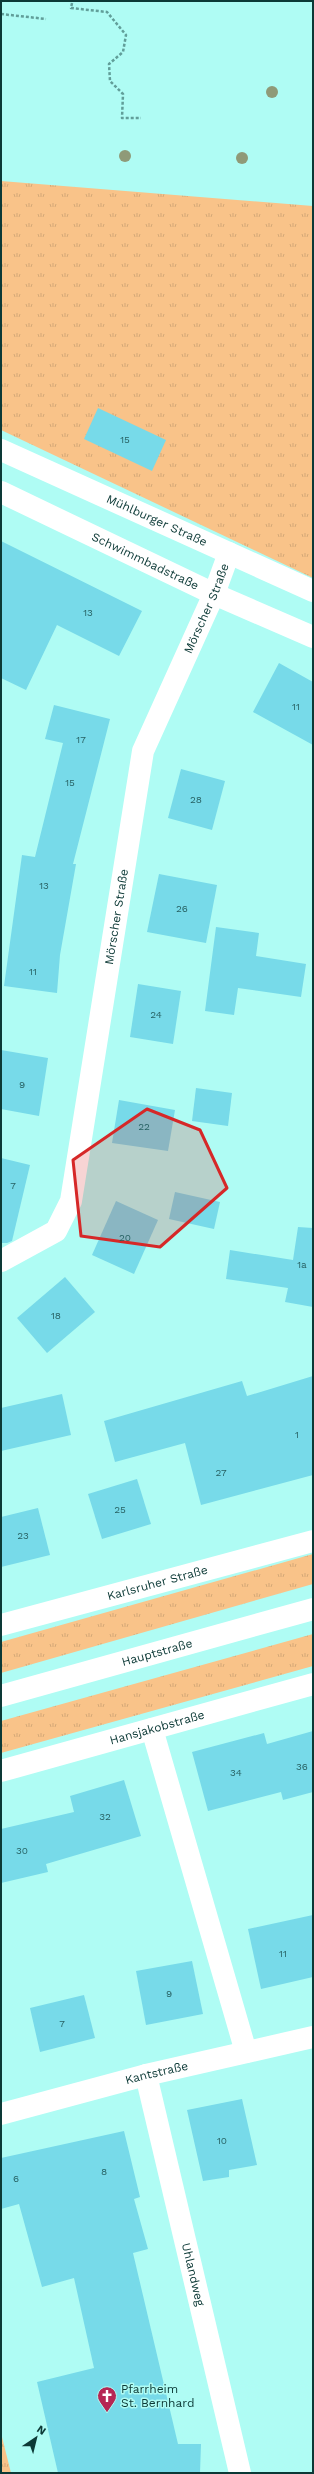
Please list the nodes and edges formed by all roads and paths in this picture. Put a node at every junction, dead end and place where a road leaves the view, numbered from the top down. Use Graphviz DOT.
graph roads {
  1 [pos="72,3"];
  2 [pos="1,14"];
  3 [pos="46,19"];
  4 [pos="141,118"];
  5 [pos="1,450"];
  6 [pos="1,492"];
  7 [pos="229,553"];
  8 [pos="313,591"];
  9 [pos="214,594"];
  10 [pos="313,637"];
  11 [pos="1,1261"];
  12 [pos="313,1541"];
  13 [pos="313,1609"];
  14 [pos="1,1625"];
  15 [pos="313,1684"];
  16 [pos="1,1696"];
  17 [pos="152,1729"];
  18 [pos="1,1771"];
  19 [pos="313,2036"];
  20 [pos="246,2052"];
  21 [pos="146,2075"];
  22 [pos="1,2114"];
  23 [pos="240,2473"];
  1 -- 4 [label="path"];
  2 -- 3 [label="path"];
  5 -- 7 [label="street, Mühlburger Straße"];
  6 -- 9 [label="street, Schwimmbadstraße"];
  7 -- 8 [label="street, Mühlburger Straße"];
  7 -- 9 [label="street, Mörscher Straße"];
  9 -- 10 [label="street, Schwimmbadstraße"];
  9 -- 11 [label="street, Mörscher Straße"];
  12 -- 14 [label="street, Karlsruher Straße"];
  13 -- 16 [label="street, Hauptstraße"];
  15 -- 17 [label="street, Hansjakobstraße"];
  17 -- 18 [label="street, Hansjakobstraße"];
  17 -- 20 [label="street"];
  19 -- 20 [label="street, Kantstraße"];
  20 -- 21 [label="street, Kantstraße"];
  21 -- 22 [label="street, Kantstraße"];
  21 -- 23 [label="street, Uhlandweg"];
}
